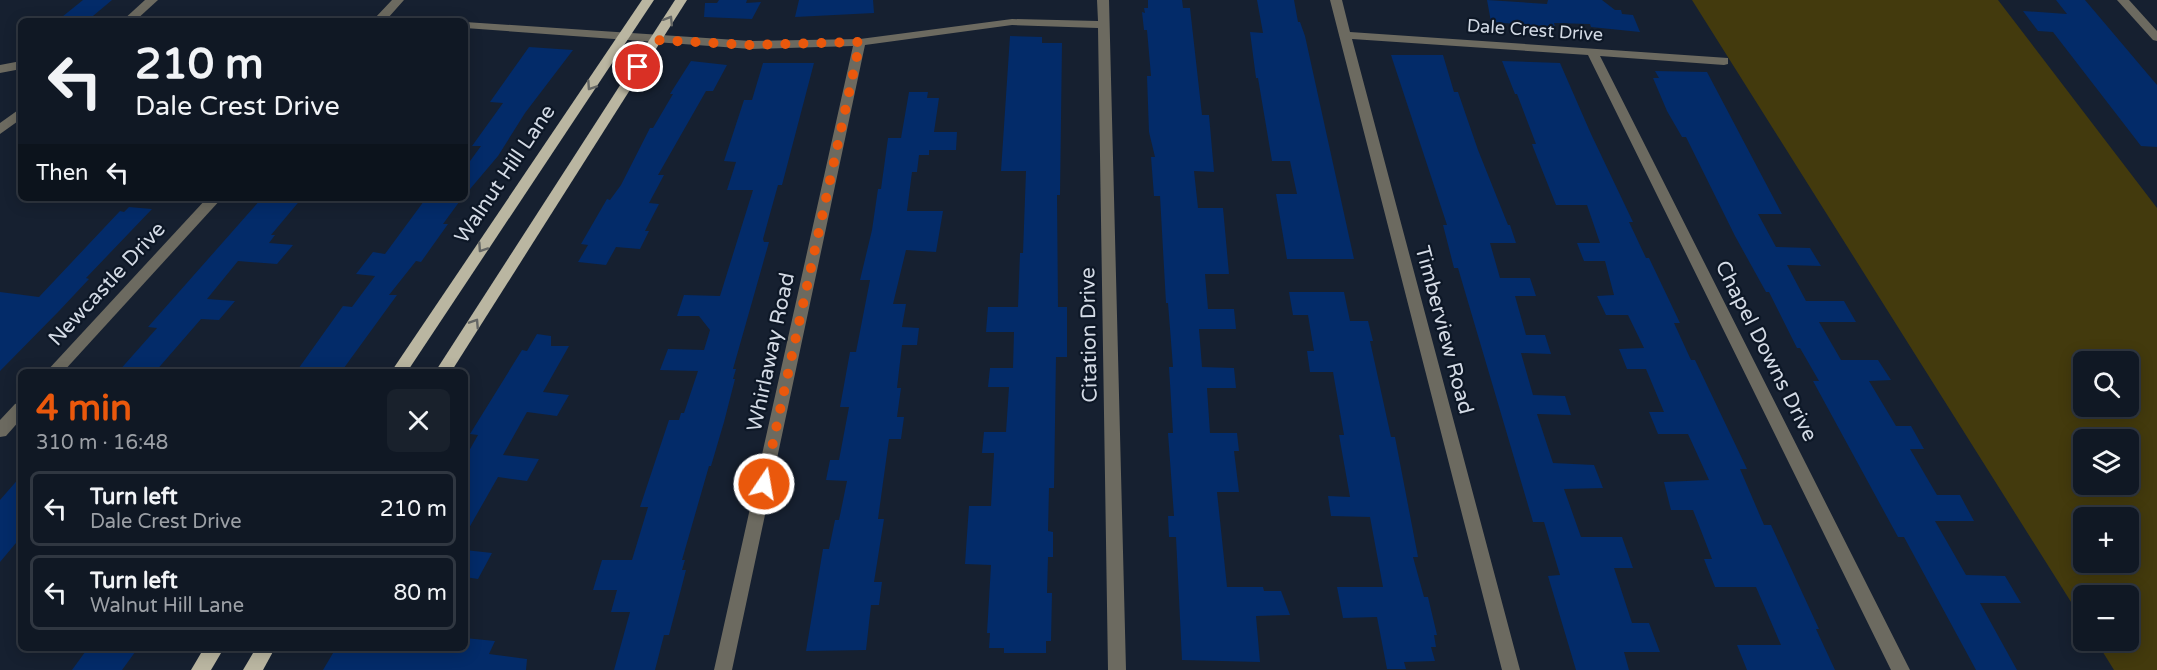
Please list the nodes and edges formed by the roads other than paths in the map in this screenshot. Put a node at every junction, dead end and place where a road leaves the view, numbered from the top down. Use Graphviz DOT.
graph roads {
  1 [pos="153,0"];
  2 [pos="398,0"];
  3 [pos="648,0"];
  4 [pos="681,0"];
  5 [pos="1103,0"];
  6 [pos="1336,0"];
  7 [pos="2123,0"];
  8 [pos="132,18"];
  9 [pos="381,18"];
  10 [pos="468,24"];
  11 [pos="1103,25"];
  12 [pos="1345,35"];
  13 [pos="624,37"];
  14 [pos="2157,38"];
  15 [pos="656,40"];
  16 [pos="860,42"];
  17 [pos="1592,52"];
  18 [pos="1724,61"];
  19 [pos="18,66"];
  20 [pos="0,69"];
  21 [pos="18,115"];
  22 [pos="0,130"];
  23 [pos="212,201"];
  24 [pos="57,369"];
  25 [pos="401,369"];
  26 [pos="445,369"];
  27 [pos="18,411"];
  28 [pos="0,431"];
  29 [pos="213,651"];
  30 [pos="264,651"];
  31 [pos="200,670"];
  32 [pos="252,670"];
  33 [pos="723,670"];
  34 [pos="1117,670"];
  35 [pos="1511,670"];
  36 [pos="1901,670"];
  1 -- 8 [label="street"];
  2 -- 9 [label="street"];
  3 -- 13 [label="main road, Walnut Hill Lane"];
  15 -- 4 [label="main road, one-way"];
  5 -- 11 [label="street, Citation Drive"];
  6 -- 12 [label="street, Timberview Road"];
  7 -- 14 [label="street"];
  10 -- 13 [label="street"];
  11 -- 16 [label="street"];
  11 -- 34 [label="street, Citation Drive"];
  12 -- 17 [label="street, Dale Crest Drive"];
  12 -- 35 [label="street, Timberview Road"];
  13 -- 15 [label="street"];
  13 -- 25 [label="main road, Walnut Hill Lane, one-way"];
  15 -- 16 [label="street"];
  26 -- 15 [label="main road, one-way"];
  16 -- 33 [label="street, Whirlaway Road"];
  17 -- 18 [label="street, Dale Crest Drive"];
  17 -- 36 [label="street, Chapel Downs Drive"];
  19 -- 20 [label="street"];
  21 -- 22 [label="street"];
  23 -- 24 [label="street, Newcastle Drive"];
  27 -- 28 [label="street"];
  29 -- 31 [label="main road"];
  30 -- 32 [label="main road"];
}
